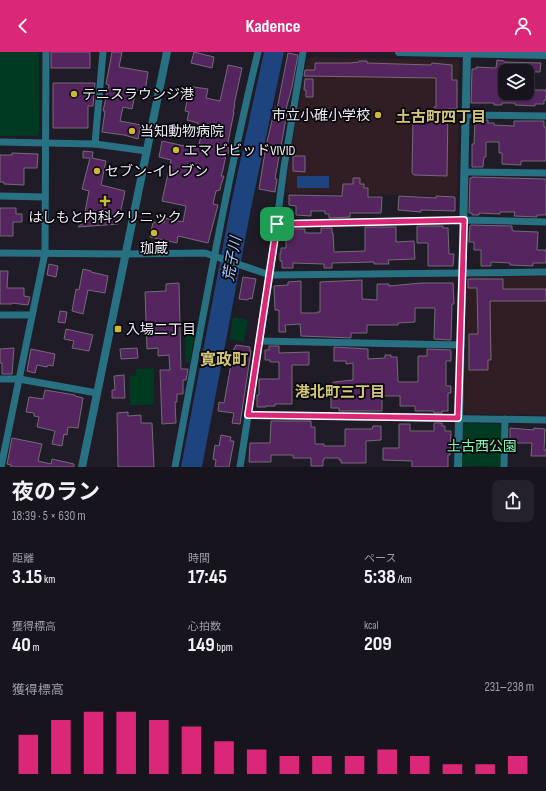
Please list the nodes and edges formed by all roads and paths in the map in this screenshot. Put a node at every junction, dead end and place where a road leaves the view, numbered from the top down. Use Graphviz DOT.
graph roads {
  1 [pos="46,52"];
  2 [pos="103,52"];
  3 [pos="167,52"];
  4 [pos="258,52"];
  5 [pos="303,52"];
  6 [pos="399,52"];
  7 [pos="467,53"];
  8 [pos="546,55"];
  9 [pos="466,115"];
  10 [pos="546,116"];
  11 [pos="0,142"];
  12 [pos="45,143"];
  13 [pos="95,144"];
  14 [pos="147,151"];
  15 [pos="464,172"];
  16 [pos="546,173"];
  17 [pos="0,196"];
  18 [pos="45,197"];
  19 [pos="464,220"];
  20 [pos="546,222"];
  21 [pos="277,224"];
  22 [pos="0,253"];
  23 [pos="45,253"];
  24 [pos="125,254"];
  25 [pos="216,256"];
  26 [pos="546,272"];
  27 [pos="462,273"];
  28 [pos="270,275"];
  29 [pos="0,315"];
  30 [pos="32,315"];
  31 [pos="260,341"];
  32 [pos="461,345"];
  33 [pos="0,379"];
  34 [pos="19,379"];
  35 [pos="97,394"];
  36 [pos="248,415"];
  37 [pos="458,418"];
  38 [pos="505,419"];
  39 [pos="546,420"];
  40 [pos="3,440"];
  41 [pos="1,467"];
  42 [pos="82,467"];
  43 [pos="175,467"];
  44 [pos="240,467"];
  45 [pos="458,467"];
  46 [pos="504,467"];
  1 -- 12 [label="street"];
  2 -- 13 [label="street"];
  3 -- 14 [label="street"];
  4 -- 25 [label="street"];
  5 -- 21 [label="street"];
  6 -- 7 [label="street"];
  7 -- 8 [label="street"];
  7 -- 9 [label="street"];
  9 -- 10 [label="street"];
  9 -- 15 [label="street"];
  11 -- 12 [label="street"];
  12 -- 13 [label="street"];
  12 -- 18 [label="street"];
  13 -- 14 [label="street"];
  14 -- 24 [label="street"];
  15 -- 16 [label="street"];
  15 -- 19 [label="street"];
  17 -- 18 [label="street"];
  18 -- 23 [label="street"];
  19 -- 20 [label="street"];
  19 -- 21 [label="street"];
  19 -- 27 [label="street"];
  21 -- 28 [label="street"];
  22 -- 23 [label="street"];
  23 -- 24 [label="street"];
  23 -- 30 [label="street"];
  24 -- 25 [label="street"];
  24 -- 35 [label="street"];
  25 -- 28 [label="street"];
  25 -- 43 [label="street"];
  26 -- 27 [label="street"];
  27 -- 28 [label="street"];
  27 -- 32 [label="street"];
  28 -- 31 [label="street"];
  29 -- 30 [label="street"];
  30 -- 34 [label="street"];
  31 -- 32 [label="street"];
  31 -- 36 [label="street"];
  32 -- 37 [label="street"];
  33 -- 34 [label="street"];
  34 -- 35 [label="street"];
  34 -- 40 [label="street"];
  35 -- 42 [label="street"];
  36 -- 37 [label="street"];
  36 -- 44 [label="street"];
  37 -- 38 [label="street"];
  37 -- 45 [label="street"];
  38 -- 39 [label="street"];
  38 -- 46 [label="street"];
  40 -- 41 [label="street"];
}
